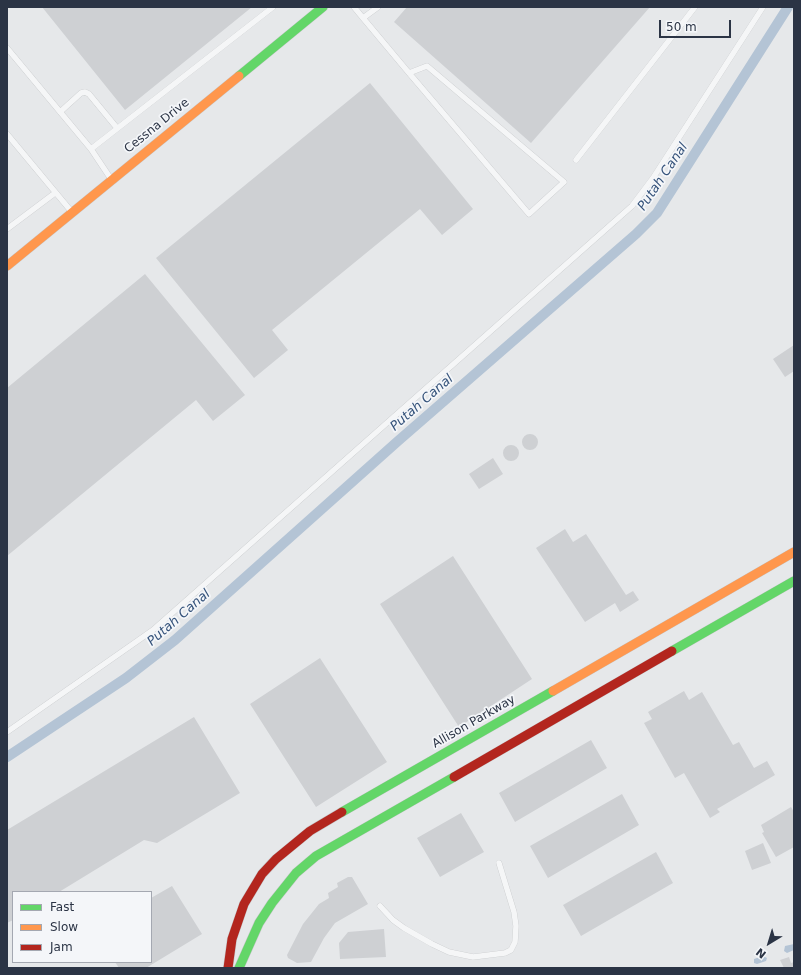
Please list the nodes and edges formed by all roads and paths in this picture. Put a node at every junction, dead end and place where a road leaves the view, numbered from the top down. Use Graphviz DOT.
graph roads {
  1 [pos="273,7"];
  2 [pos="323,7"];
  3 [pos="354,7"];
  4 [pos="378,7"];
  5 [pos="695,7"];
  6 [pos="763,7"];
  7 [pos="363,18"];
  8 [pos="7,48"];
  9 [pos="410,73"];
  10 [pos="60,112"];
  11 [pos="117,128"];
  12 [pos="7,134"];
  13 [pos="91,149"];
  14 [pos="576,160"];
  15 [pos="111,179"];
  16 [pos="55,193"];
  17 [pos="72,213"];
  18 [pos="7,229"];
  19 [pos="7,266"];
  20 [pos="794,552"];
  21 [pos="794,581"];
  22 [pos="7,732"];
  23 [pos="499,863"];
  24 [pos="380,906"];
  25 [pos="228,968"];
  26 [pos="239,968"];
  1 -- 11 [label="lane"];
  2 -- 15 [label="street, Cessna Drive"];
  3 -- 7 [label="lane"];
  4 -- 7 [label="lane"];
  5 -- 14 [label="lane"];
  6 -- 22 [label="lane"];
  7 -- 9 [label="lane"];
  8 -- 10 [label="lane"];
  9 -- 9 [label="lane"];
  10 -- 11 [label="lane"];
  10 -- 13 [label="lane"];
  11 -- 13 [label="lane"];
  12 -- 16 [label="lane"];
  13 -- 15 [label="lane"];
  15 -- 17 [label="street, Cessna Drive"];
  16 -- 17 [label="lane"];
  16 -- 18 [label="lane"];
  17 -- 19 [label="street, Cessna Drive"];
  20 -- 25 [label="street, Allison Parkway"];
  21 -- 26 [label="street"];
  23 -- 24 [label="lane"];
}
